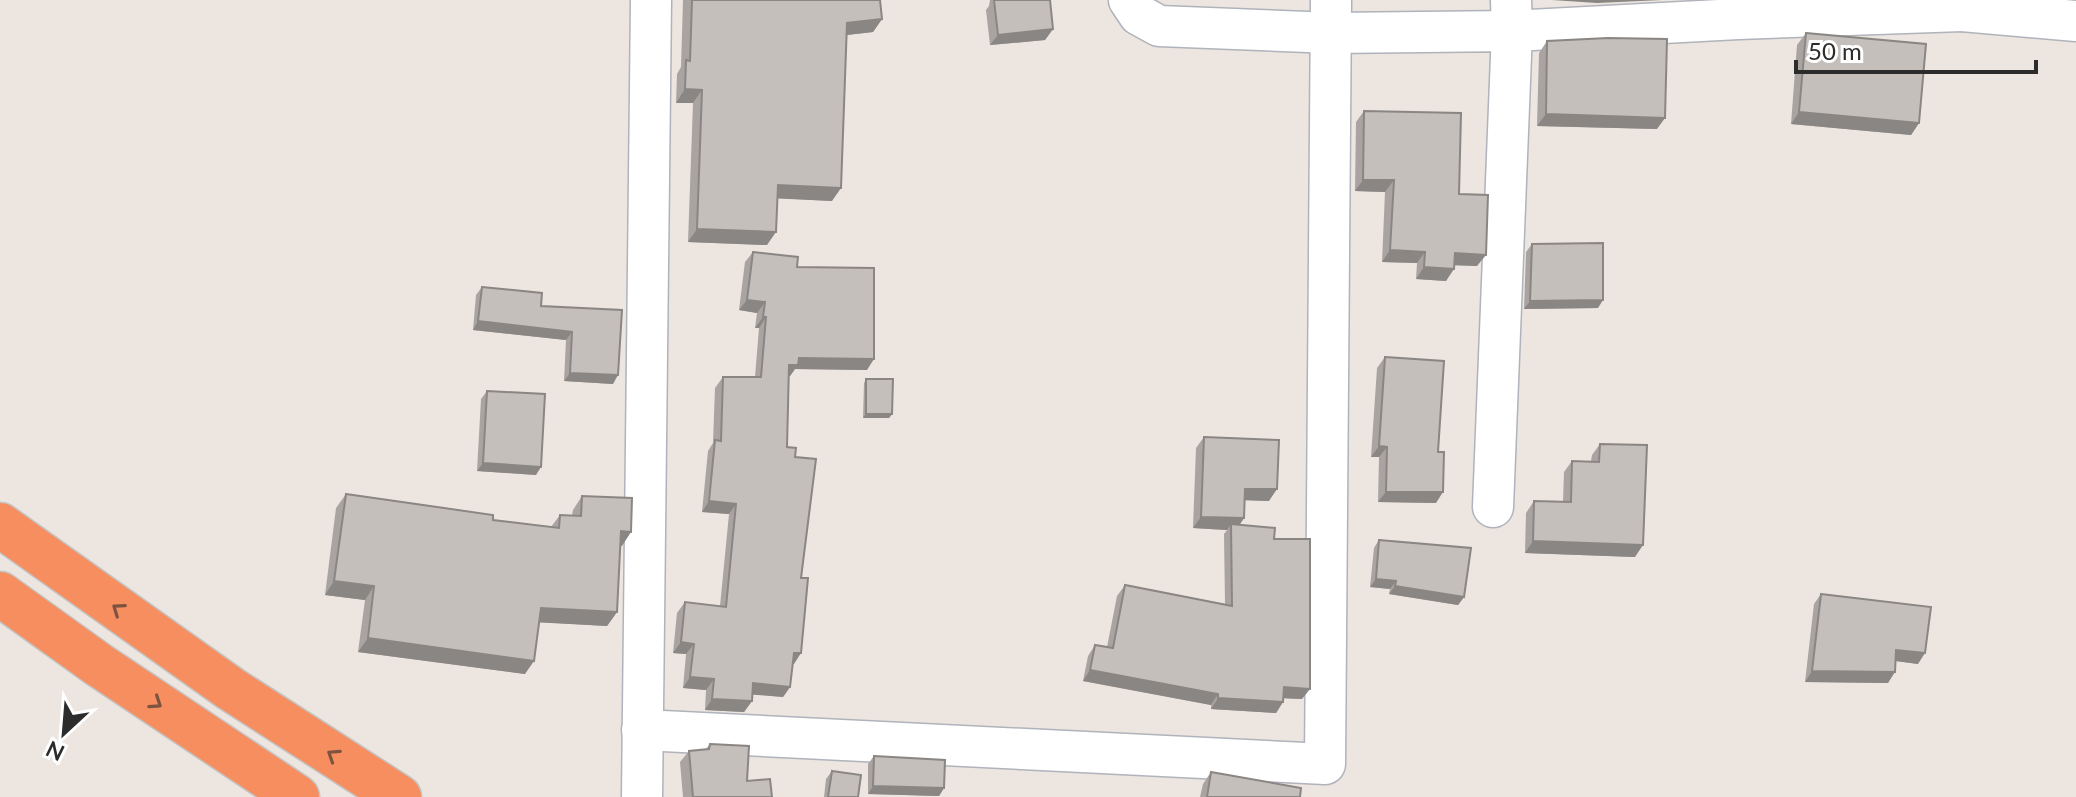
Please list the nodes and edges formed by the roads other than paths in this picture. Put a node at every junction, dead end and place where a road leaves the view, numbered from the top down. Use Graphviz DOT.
graph roads {
  1 [pos="651,0"];
  2 [pos="1129,0"];
  3 [pos="1962,6"];
  4 [pos="1738,10"];
  5 [pos="1332,16"];
  6 [pos="1512,16"];
  7 [pos="2076,21"];
  8 [pos="1493,507"];
  9 [pos="0,525"];
  10 [pos="0,594"];
  11 [pos="642,730"];
  12 [pos="297,797"];
  13 [pos="399,797"];
  14 [pos="642,797"];
  1 -- 11 [label="street"];
  2 -- 5 [label="street"];
  3 -- 4 [label="street"];
  3 -- 7 [label="street"];
  4 -- 6 [label="street"];
  5 -- 6 [label="street"];
  5 -- 11 [label="street"];
  6 -- 8 [label="street"];
  13 -- 9 [label="highway, one-way"];
  10 -- 12 [label="highway, one-way"];
  11 -- 14 [label="street"];
}
